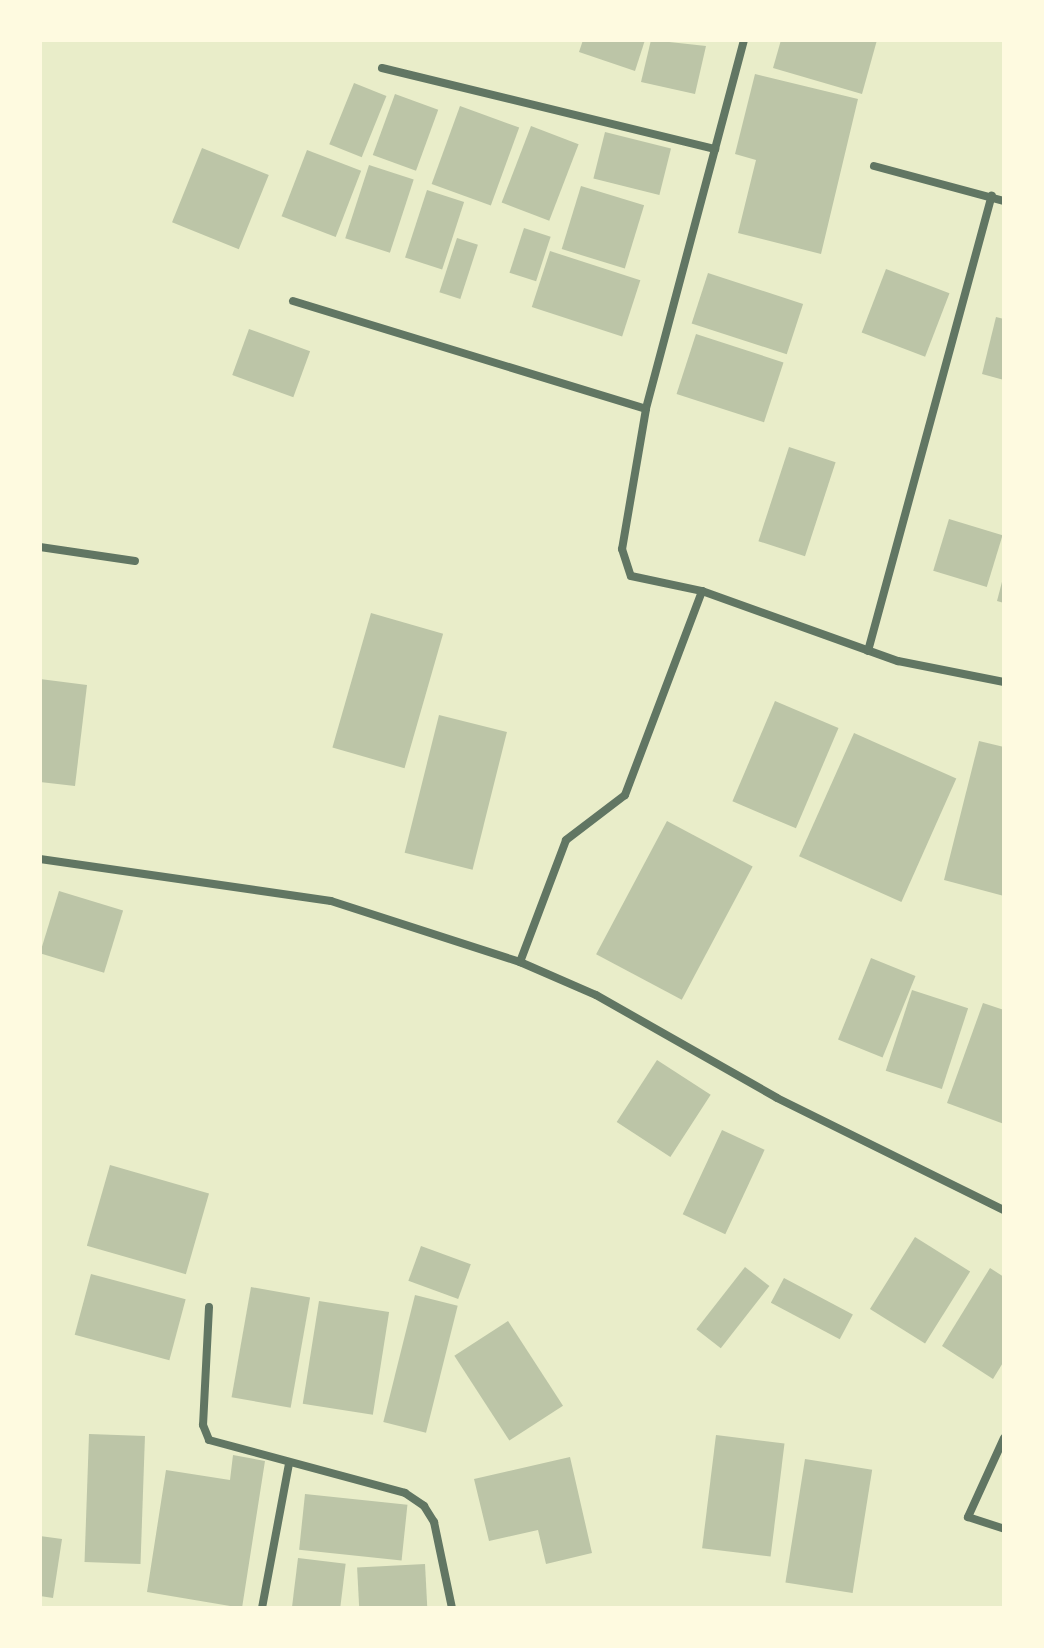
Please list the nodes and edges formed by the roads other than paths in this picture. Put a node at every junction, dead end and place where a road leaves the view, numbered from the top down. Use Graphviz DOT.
graph roads {
  1 [pos="744,40"];
  2 [pos="382,68"];
  3 [pos="715,149"];
  4 [pos="874,166"];
  5 [pos="992,196"];
  6 [pos="1004,201"];
  7 [pos="293,301"];
  8 [pos="646,409"];
  9 [pos="40,547"];
  10 [pos="135,561"];
  11 [pos="702,591"];
  12 [pos="868,651"];
  13 [pos="1004,682"];
  14 [pos="40,859"];
  15 [pos="520,962"];
  16 [pos="1004,1210"];
  17 [pos="209,1307"];
  18 [pos="1004,1438"];
  19 [pos="289,1464"];
  20 [pos="1004,1529"];
  21 [pos="262,1608"];
  22 [pos="452,1608"];
  1 -- 3 [label="street"];
  2 -- 3 [label="street"];
  3 -- 8 [label="street"];
  4 -- 5 [label="street"];
  5 -- 6 [label="street"];
  5 -- 12 [label="street"];
  7 -- 8 [label="street"];
  8 -- 11 [label="street"];
  9 -- 10 [label="street"];
  11 -- 12 [label="street"];
  11 -- 15 [label="street"];
  12 -- 13 [label="street"];
  14 -- 15 [label="street"];
  15 -- 16 [label="street"];
  17 -- 19 [label="street"];
  18 -- 20 [label="street"];
  19 -- 21 [label="street"];
  19 -- 22 [label="street"];
}
